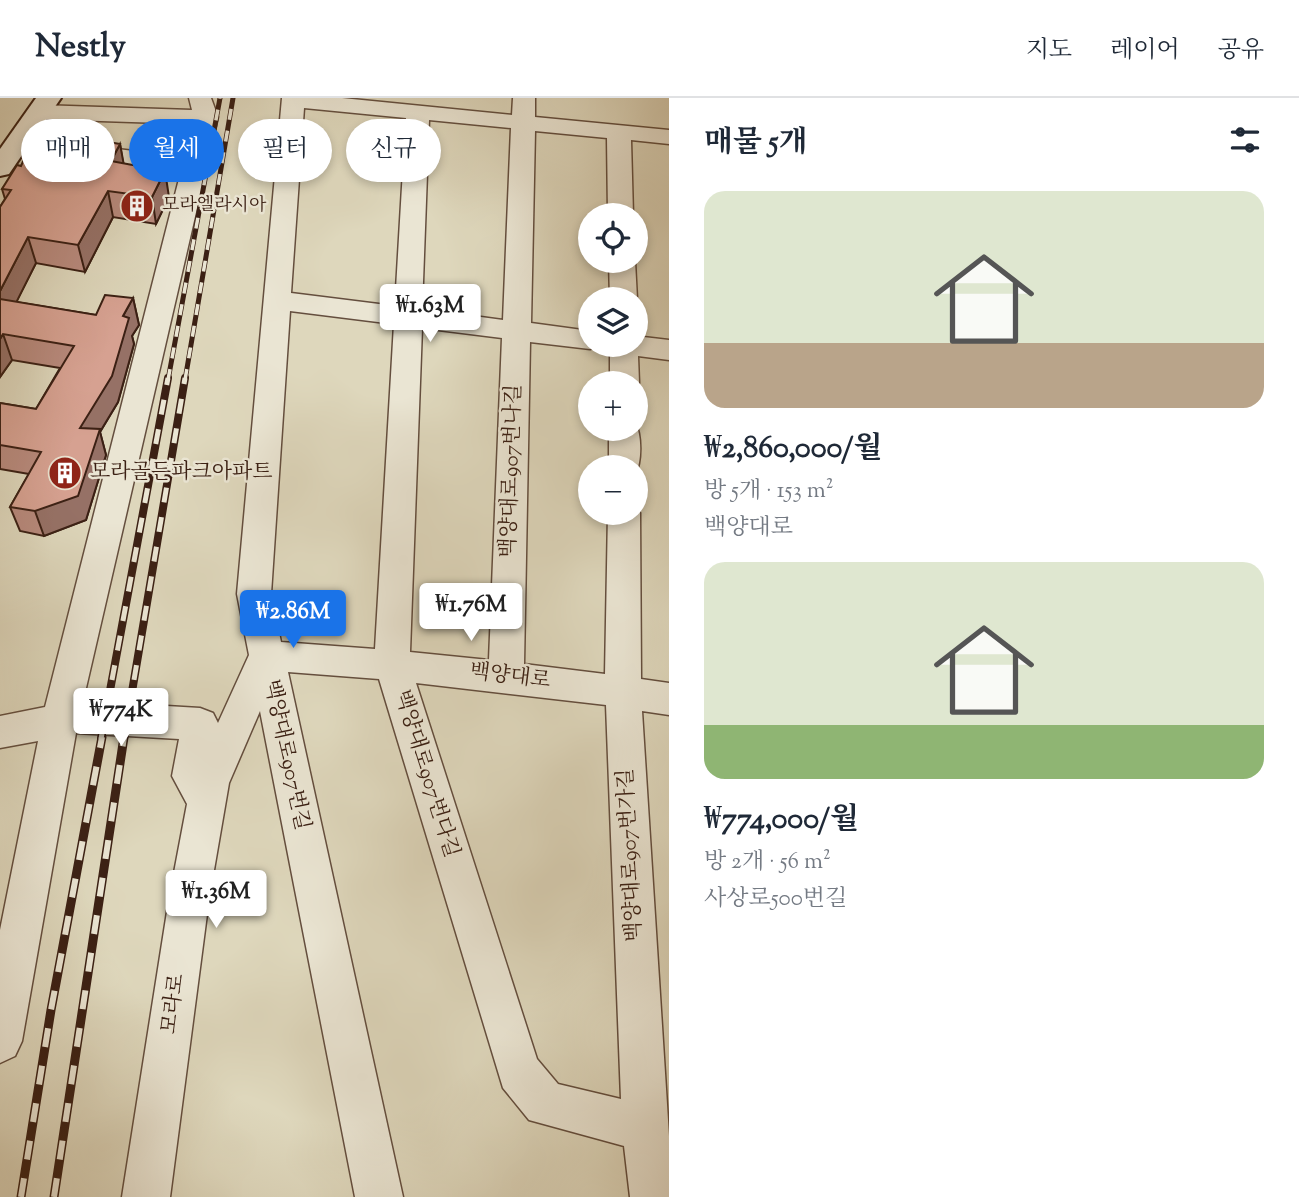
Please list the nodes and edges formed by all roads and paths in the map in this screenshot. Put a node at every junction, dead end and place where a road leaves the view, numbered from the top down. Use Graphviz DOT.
graph roads {
  1 [pos="293,99"];
  2 [pos="44,105"];
  3 [pos="204,108"];
  4 [pos="523,110"];
  5 [pos="418,112"];
  6 [pos="619,132"];
  7 [pos="669,137"];
  8 [pos="7,155"];
  9 [pos="129,162"];
  10 [pos="190,182"];
  11 [pos="621,203"];
  12 [pos="277,300"];
  13 [pos="408,316"];
  14 [pos="516,331"];
  15 [pos="578,339"];
  16 [pos="648,348"];
  17 [pos="669,350"];
  18 [pos="624,525"];
  19 [pos="266,656"];
  20 [pos="392,663"];
  21 [pos="506,676"];
  22 [pos="623,692"];
  23 [pos="669,699"];
  24 [pos="60,720"];
  25 [pos="0,732"];
  26 [pos="206,802"];
  27 [pos="0,1041"];
  28 [pos="645,1128"];
  29 [pos="146,1197"];
  30 [pos="379,1197"];
  31 [pos="654,1197"];
  1 -- 5 [label="street"];
  1 -- 12 [label="street, 백양대로907번길"];
  2 -- 3 [label="street"];
  2 -- 8 [label="main road"];
  4 -- 5 [label="street"];
  4 -- 6 [label="street"];
  4 -- 14 [label="street, 백양대로907번나길"];
  5 -- 13 [label="street, 백양대로907번다길"];
  6 -- 7 [label="street"];
  6 -- 11 [label="street"];
  8 -- 9 [label="street"];
  10 -- 24 [label="street"];
  12 -- 13 [label="street"];
  12 -- 19 [label="street, 백양대로907번길"];
  13 -- 14 [label="street"];
  13 -- 20 [label="street, 백양대로907번다길"];
  14 -- 15 [label="street"];
  14 -- 21 [label="street, 백양대로907번나길"];
  16 -- 17 [label="street"];
  18 -- 22 [label="street, 백양대로907번가길"];
  19 -- 20 [label="street, 백양대로"];
  19 -- 26 [label="street, 모라로"];
  19 -- 30 [label="street, 백양대로907번길"];
  20 -- 21 [label="street, 백양대로"];
  20 -- 28 [label="street, 백양대로907번다길"];
  21 -- 22 [label="street, 백양대로"];
  22 -- 23 [label="street, 백양대로"];
  22 -- 28 [label="street, 백양대로907번가길"];
  24 -- 25 [label="street"];
  24 -- 26 [label="street"];
  24 -- 27 [label="street"];
  26 -- 29 [label="street, 모라로"];
  28 -- 31 [label="street, 백양대로907번가길"];
}
